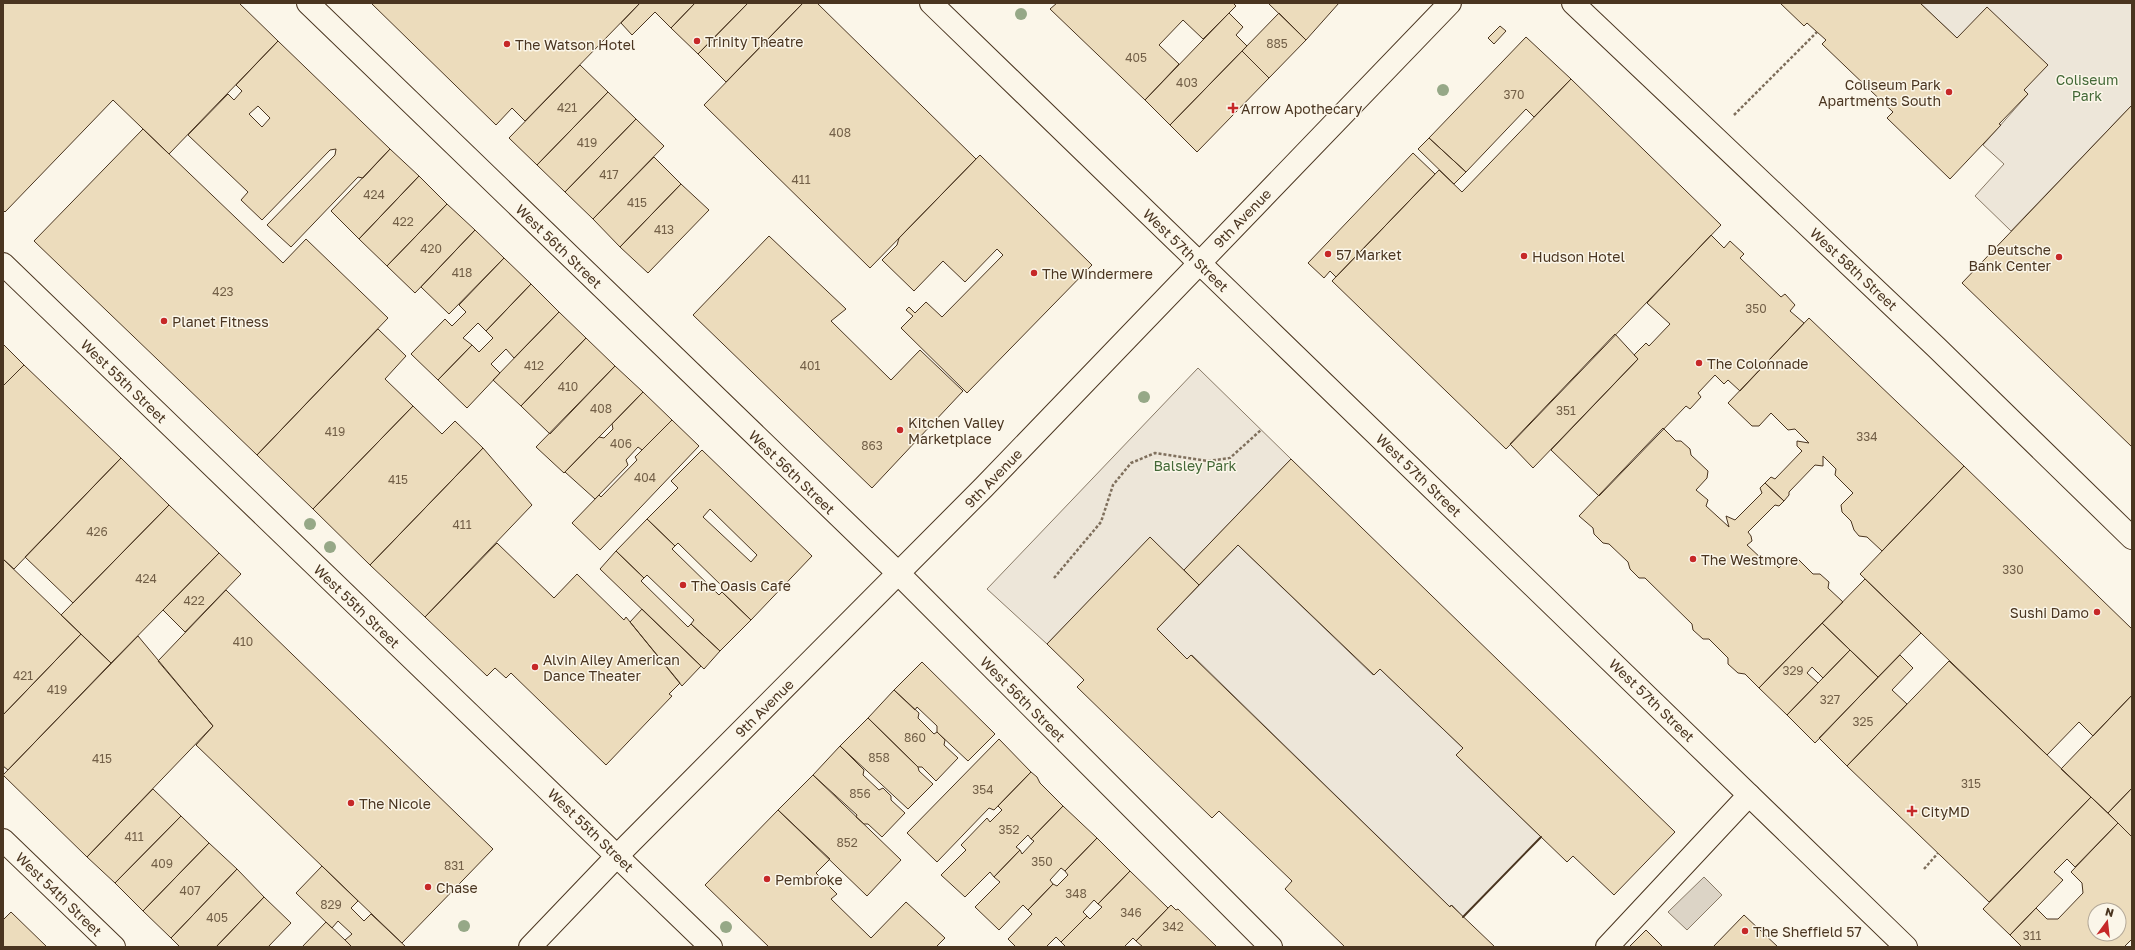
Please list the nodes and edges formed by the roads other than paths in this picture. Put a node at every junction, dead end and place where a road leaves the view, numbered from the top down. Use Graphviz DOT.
graph roads {
  1 [pos="308,3"];
  2 [pos="932,3"];
  3 [pos="1450,3"];
  4 [pos="1573,3"];
  5 [pos="1199,262"];
  6 [pos="3,264"];
  7 [pos="2132,538"];
  8 [pos="898,574"];
  9 [pos="1749,795"];
  10 [pos="3,840"];
  11 [pos="617,856"];
  12 [pos="114,947"];
  13 [pos="530,947"];
  14 [pos="712,947"];
  15 [pos="1271,947"];
  16 [pos="1607,947"];
  17 [pos="1906,947"];
  1 -- 8 [label="street, West 56th Street"];
  2 -- 5 [label="street, West 57th Street"];
  3 -- 5 [label="street, 9th Avenue"];
  4 -- 7 [label="street, West 58th Street"];
  5 -- 8 [label="street, 9th Avenue"];
  5 -- 9 [label="street, West 57th Street"];
  6 -- 11 [label="street, West 55th Street"];
  8 -- 11 [label="street, 9th Avenue"];
  8 -- 15 [label="street, West 56th Street"];
  9 -- 16 [label="street"];
  9 -- 17 [label="street, West 57th Street"];
  10 -- 12 [label="street, West 54th Street"];
  11 -- 13 [label="street, 9th Avenue"];
  11 -- 14 [label="street, West 55th Street"];
}
